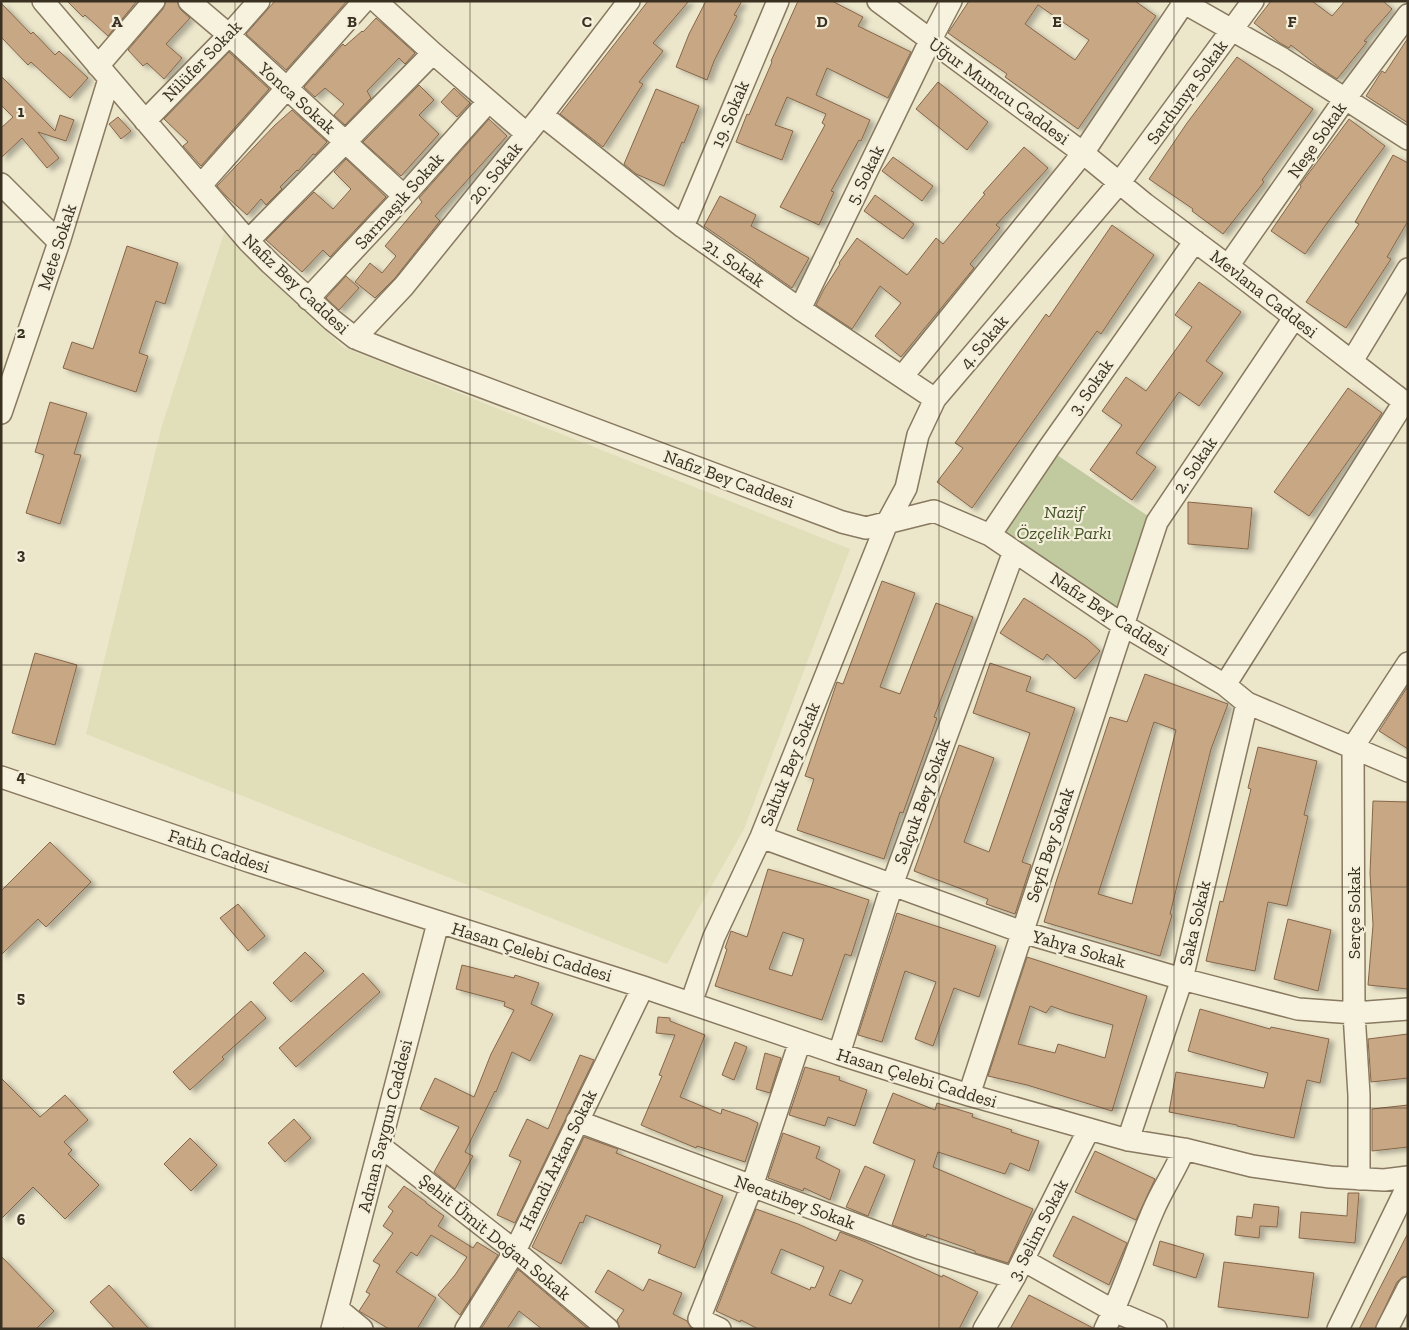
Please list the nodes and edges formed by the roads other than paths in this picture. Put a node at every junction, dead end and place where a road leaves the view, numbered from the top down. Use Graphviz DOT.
graph roads {
  1 [pos="154,1"];
  2 [pos="189,1"];
  3 [pos="259,1"];
  4 [pos="364,1"];
  5 [pos="376,1"];
  6 [pos="629,1"];
  7 [pos="778,1"];
  8 [pos="878,1"];
  9 [pos="951,1"];
  10 [pos="1253,1"];
  11 [pos="47,2"];
  12 [pos="1183,2"];
  13 [pos="1408,15"];
  14 [pos="1232,30"];
  15 [pos="229,35"];
  16 [pos="930,41"];
  17 [pos="433,53"];
  18 [pos="104,72"];
  19 [pos="286,88"];
  20 [pos="1345,99"];
  21 [pos="488,102"];
  22 [pos="542,115"];
  23 [pos="145,121"];
  24 [pos="527,134"];
  25 [pos="1408,139"];
  26 [pos="345,141"];
  27 [pos="1084,153"];
  28 [pos="1120,182"];
  29 [pos="1,184"];
  30 [pos="201,184"];
  31 [pos="404,196"];
  32 [pos="683,227"];
  33 [pos="248,241"];
  34 [pos="1195,241"];
  35 [pos="59,242"];
  36 [pos="1228,266"];
  37 [pos="1408,269"];
  38 [pos="308,299"];
  39 [pos="800,309"];
  40 [pos="1294,318"];
  41 [pos="355,338"];
  42 [pos="1352,361"];
  43 [pos="902,376"];
  44 [pos="935,399"];
  45 [pos="1406,403"];
  46 [pos="1,414"];
  47 [pos="906,488"];
  48 [pos="934,511"];
  49 [pos="887,523"];
  50 [pos="990,535"];
  51 [pos="1014,551"];
  52 [pos="1123,625"];
  53 [pos="1408,663"];
  54 [pos="1225,685"];
  55 [pos="1247,702"];
  56 [pos="1353,747"];
  57 [pos="1408,771"];
  58 [pos="1,777"];
  59 [pos="761,837"];
  60 [pos="892,885"];
  61 [pos="438,923"];
  62 [pos="1022,932"];
  63 [pos="1182,979"];
  64 [pos="643,987"];
  65 [pos="691,1003"];
  66 [pos="1408,1009"];
  67 [pos="1354,1013"];
  68 [pos="800,1041"];
  69 [pos="839,1054"];
  70 [pos="969,1095"];
  71 [pos="577,1122"];
  72 [pos="1089,1129"];
  73 [pos="1128,1140"];
  74 [pos="380,1146"];
  75 [pos="1184,1149"];
  76 [pos="1408,1177"];
  77 [pos="1359,1179"];
  78 [pos="1408,1185"];
  79 [pos="752,1186"];
  80 [pos="514,1251"];
  81 [pos="1019,1269"];
  82 [pos="1408,1288"];
  83 [pos="335,1319"];
  84 [pos="1110,1320"];
  85 [pos="362,1329"];
  86 [pos="466,1329"];
  87 [pos="608,1329"];
  88 [pos="720,1329"];
  89 [pos="984,1329"];
  90 [pos="1156,1329"];
  91 [pos="1338,1329"];
  92 [pos="1387,1329"];
  1 -- 18 [label="street"];
  2 -- 15 [label="street, Yonca Sokak"];
  3 -- 15 [label="street, Nilüfer Sokak"];
  4 -- 19 [label="street"];
  5 -- 17 [label="street"];
  6 -- 22 [label="street, 20. Sokak"];
  7 -- 32 [label="street, 19. Sokak"];
  8 -- 16 [label="street, Uğur Mumcu Caddesi"];
  9 -- 16 [label="street, 5. Sokak"];
  10 -- 14 [label="street, Sardunya Sokak"];
  11 -- 18 [label="street, Nafiz Bey Caddesi"];
  12 -- 14 [label="street"];
  12 -- 27 [label="street"];
  13 -- 20 [label="street, Neşe Sokak"];
  14 -- 20 [label="street"];
  14 -- 28 [label="street, Sardunya Sokak"];
  15 -- 19 [label="street, Yonca Sokak"];
  15 -- 23 [label="street, Nilüfer Sokak"];
  16 -- 27 [label="street, Uğur Mumcu Caddesi"];
  16 -- 39 [label="street, 5. Sokak"];
  17 -- 21 [label="street"];
  17 -- 26 [label="street"];
  18 -- 23 [label="street, Nafiz Bey Caddesi"];
  18 -- 35 [label="street, Mete Sokak"];
  19 -- 26 [label="street, Yonca Sokak"];
  19 -- 30 [label="street"];
  20 -- 25 [label="street"];
  20 -- 36 [label="street, Neşe Sokak"];
  21 -- 24 [label="street"];
  21 -- 31 [label="street, Sarmaşık Sokak"];
  22 -- 24 [label="street, 20. Sokak"];
  22 -- 32 [label="street, 21. Sokak"];
  23 -- 30 [label="street, Nafiz Bey Caddesi"];
  24 -- 41 [label="street, 20. Sokak"];
  26 -- 31 [label="street, Yonca Sokak"];
  26 -- 33 [label="street"];
  27 -- 28 [label="street, Uğur Mumcu Caddesi"];
  27 -- 43 [label="street"];
  28 -- 34 [label="street, Mevlana Caddesi"];
  28 -- 44 [label="street, 4. Sokak"];
  29 -- 35 [label="street"];
  30 -- 33 [label="street, Nafiz Bey Caddesi"];
  31 -- 38 [label="street, Sarmaşık Sokak"];
  32 -- 39 [label="street, 21. Sokak"];
  33 -- 38 [label="street, Nafiz Bey Caddesi"];
  34 -- 36 [label="street, Mevlana Caddesi"];
  34 -- 50 [label="street, 3. Sokak"];
  35 -- 46 [label="street, Mete Sokak"];
  36 -- 40 [label="street, Mevlana Caddesi"];
  37 -- 42 [label="street"];
  38 -- 41 [label="street, Nafiz Bey Caddesi"];
  39 -- 43 [label="street, 21. Sokak"];
  40 -- 42 [label="street, Mevlana Caddesi"];
  40 -- 52 [label="street, 2. Sokak"];
  41 -- 49 [label="street, Nafiz Bey Caddesi"];
  42 -- 45 [label="street, Mevlana Caddesi"];
  43 -- 44 [label="street, 21. Sokak"];
  44 -- 47 [label="street, 4. Sokak"];
  45 -- 54 [label="street"];
  47 -- 48 [label="street"];
  47 -- 49 [label="street, 4. Sokak"];
  48 -- 49 [label="street, Nafiz Bey Caddesi"];
  48 -- 50 [label="street, Nafiz Bey Caddesi"];
  49 -- 59 [label="street, Saltuk Bey Sokak"];
  50 -- 51 [label="street, Nafiz Bey Caddesi"];
  51 -- 52 [label="street, Nafiz Bey Caddesi"];
  51 -- 60 [label="street, Selçuk Bey Sokak"];
  52 -- 54 [label="street, Nafiz Bey Caddesi"];
  52 -- 62 [label="street, Seyfi Bey Sokak"];
  53 -- 56 [label="street"];
  54 -- 55 [label="street, Nafiz Bey Caddesi"];
  55 -- 56 [label="street, Nafiz Bey Caddesi"];
  55 -- 63 [label="street, Saka Sokak"];
  56 -- 57 [label="street, Nafiz Bey Caddesi"];
  56 -- 67 [label="street, Serçe Sokak"];
  58 -- 61 [label="street, Fatih Caddesi"];
  59 -- 60 [label="street, Yahya Sokak"];
  59 -- 65 [label="street, Saltuk Bey Sokak"];
  60 -- 62 [label="street, Yahya Sokak"];
  60 -- 69 [label="street, Selçuk Bey Sokak"];
  61 -- 64 [label="street, Hasan Çelebi Caddesi"];
  61 -- 74 [label="street, Adnan Saygun Caddesi"];
  62 -- 63 [label="street, Yahya Sokak"];
  62 -- 70 [label="street, Seyfi Bey Sokak"];
  63 -- 67 [label="street, Yahya Sokak"];
  63 -- 73 [label="street, Saka Sokak"];
  64 -- 65 [label="street, Hasan Çelebi Caddesi"];
  64 -- 71 [label="street, Hamdi Arkan Sokak"];
  65 -- 68 [label="street, Hasan Çelebi Caddesi"];
  66 -- 67 [label="street, Yahya Sokak"];
  67 -- 77 [label="street, Serçe Sokak"];
  68 -- 69 [label="street, Hasan Çelebi Caddesi"];
  68 -- 79 [label="street"];
  69 -- 70 [label="street, Hasan Çelebi Caddesi"];
  70 -- 72 [label="street, Hasan Çelebi Caddesi"];
  71 -- 79 [label="street, Necatibey Sokak"];
  71 -- 80 [label="street, Hamdi Arkan Sokak"];
  72 -- 73 [label="street, Hasan Çelebi Caddesi"];
  72 -- 81 [label="street, 3. Selim Sokak"];
  73 -- 75 [label="street, Hasan Çelebi Caddesi"];
  74 -- 80 [label="street, Şehit Ümit Doğan Sokak"];
  74 -- 83 [label="street, Adnan Saygun Caddesi"];
  75 -- 77 [label="street, Hasan Çelebi Caddesi"];
  75 -- 84 [label="street"];
  76 -- 77 [label="street, Hasan Çelebi Caddesi"];
  78 -- 91 [label="street"];
  79 -- 81 [label="street, Necatibey Sokak"];
  79 -- 88 [label="street"];
  80 -- 86 [label="street, Hamdi Arkan Sokak"];
  80 -- 87 [label="street, Şehit Ümit Doğan Sokak"];
  81 -- 84 [label="street, Necatibey Sokak"];
  81 -- 89 [label="street, 3. Selim Sokak"];
  82 -- 92 [label="street"];
  83 -- 85 [label="street"];
  84 -- 90 [label="street, Necatibey Sokak"];
}
